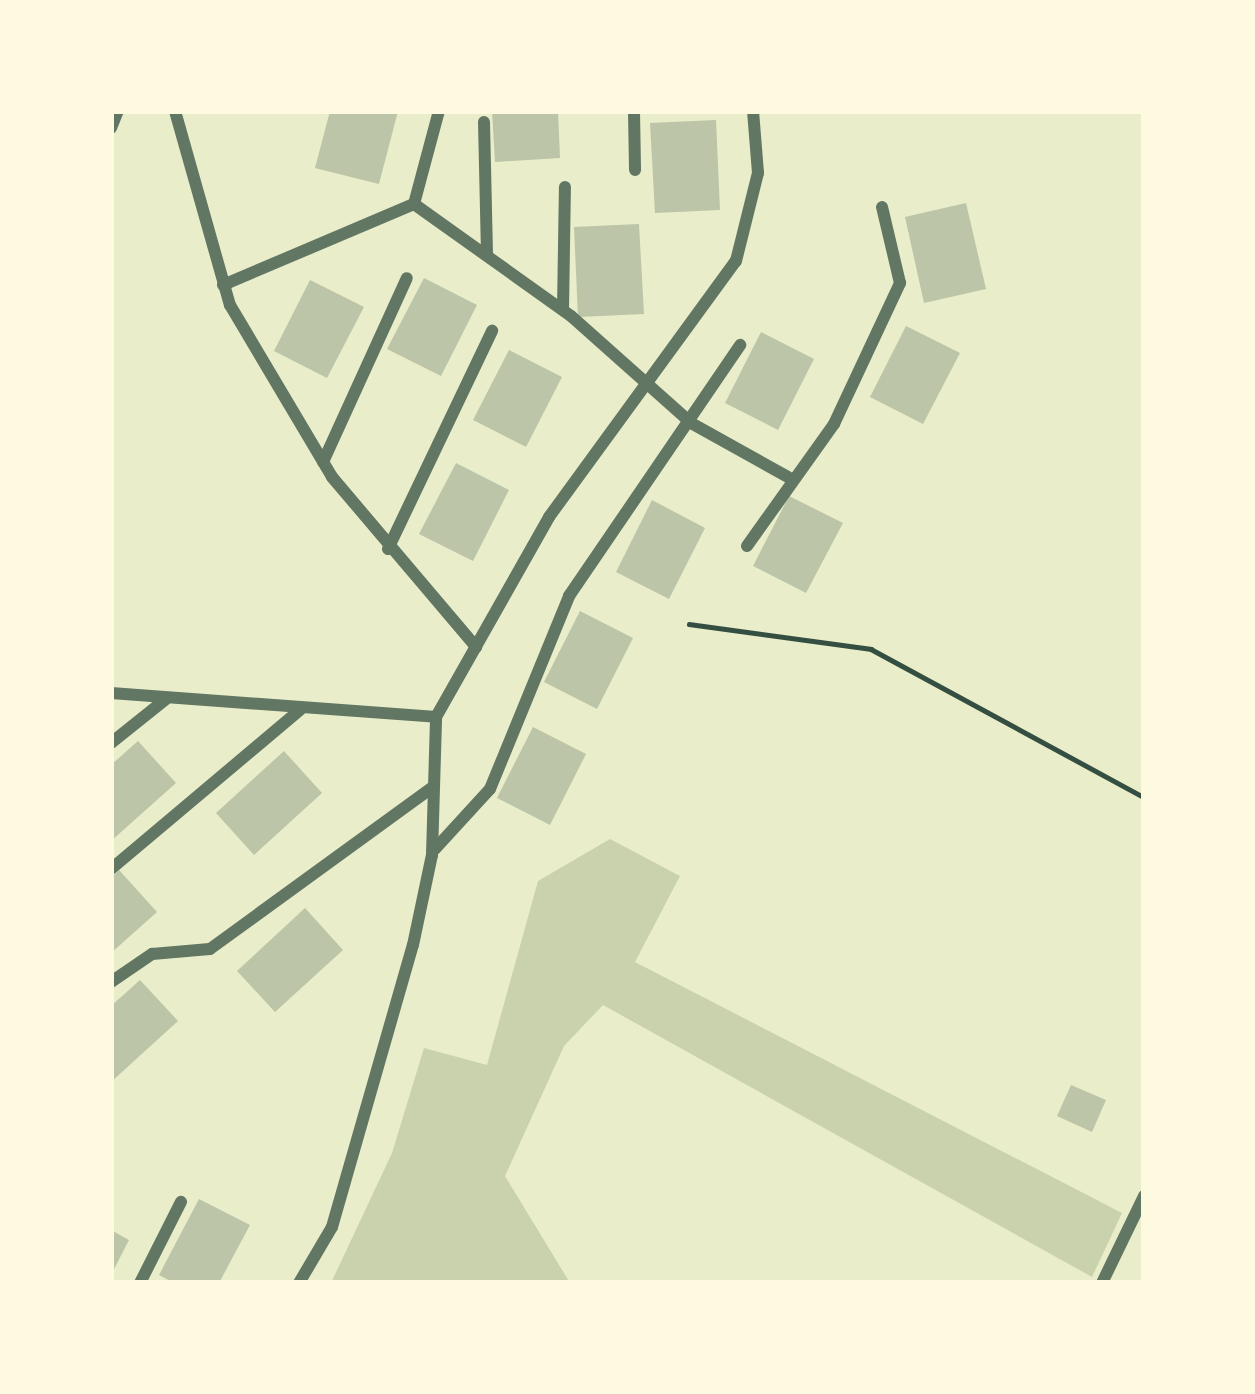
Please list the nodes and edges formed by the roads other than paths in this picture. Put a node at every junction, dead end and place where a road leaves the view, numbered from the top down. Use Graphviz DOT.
graph roads {
  1 [pos="118,111"];
  2 [pos="175,111"];
  3 [pos="439,111"];
  4 [pos="634,111"];
  5 [pos="752,111"];
  6 [pos="484,122"];
  7 [pos="111,128"];
  8 [pos="635,170"];
  9 [pos="565,188"];
  10 [pos="415,204"];
  11 [pos="882,207"];
  12 [pos="488,253"];
  13 [pos="407,278"];
  14 [pos="223,285"];
  15 [pos="563,310"];
  16 [pos="492,331"];
  17 [pos="740,345"];
  18 [pos="644,380"];
  19 [pos="691,423"];
  20 [pos="323,462"];
  21 [pos="788,477"];
  22 [pos="747,546"];
  23 [pos="388,549"];
  24 [pos="476,647"];
  25 [pos="111,693"];
  26 [pos="166,699"];
  27 [pos="302,710"];
  28 [pos="436,718"];
  29 [pos="111,743"];
  30 [pos="434,786"];
  31 [pos="432,855"];
  32 [pos="111,869"];
  33 [pos="111,982"];
  34 [pos="1144,1196"];
  35 [pos="181,1202"];
  36 [pos="140,1283"];
  37 [pos="299,1283"];
  38 [pos="1102,1283"];
  1 -- 7 [label="street"];
  2 -- 14 [label="street"];
  3 -- 10 [label="street"];
  4 -- 8 [label="street"];
  5 -- 18 [label="street"];
  6 -- 12 [label="street"];
  9 -- 15 [label="street"];
  10 -- 12 [label="street"];
  10 -- 14 [label="street"];
  11 -- 21 [label="street"];
  12 -- 15 [label="street"];
  13 -- 20 [label="street"];
  14 -- 20 [label="street"];
  15 -- 18 [label="street"];
  16 -- 23 [label="street"];
  17 -- 19 [label="street"];
  18 -- 19 [label="street"];
  18 -- 24 [label="street"];
  19 -- 21 [label="street"];
  19 -- 31 [label="street"];
  20 -- 23 [label="street"];
  21 -- 22 [label="street"];
  23 -- 24 [label="street"];
  24 -- 28 [label="street"];
  25 -- 26 [label="street"];
  26 -- 27 [label="street"];
  26 -- 29 [label="street"];
  27 -- 28 [label="street"];
  27 -- 32 [label="street"];
  28 -- 30 [label="street"];
  30 -- 31 [label="street"];
  30 -- 33 [label="street"];
  31 -- 37 [label="street"];
  34 -- 38 [label="street"];
  35 -- 36 [label="street"];
}
